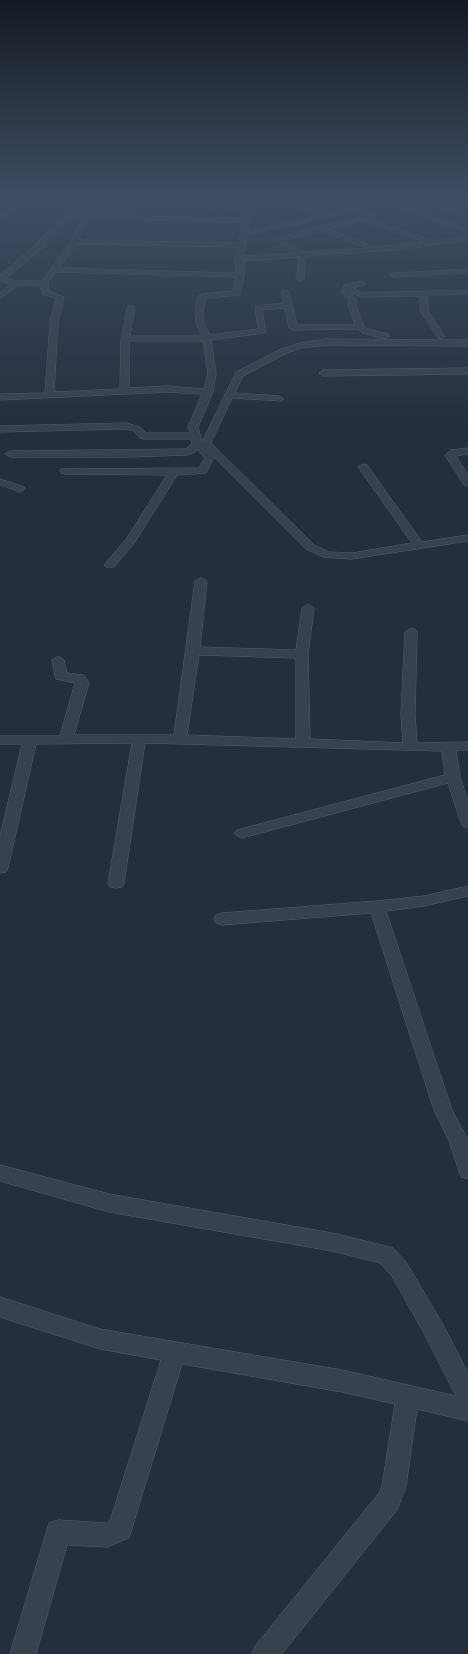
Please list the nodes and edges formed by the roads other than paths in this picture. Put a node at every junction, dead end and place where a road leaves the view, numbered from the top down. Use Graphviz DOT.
graph roads {
  1 [pos="8,272"];
  2 [pos="51,272"];
  3 [pos="155,272"];
  4 [pos="301,272"];
  5 [pos="446,272"];
  6 [pos="240,274"];
  7 [pos="394,275"];
  8 [pos="0,279"];
  9 [pos="300,279"];
  10 [pos="16,283"];
  11 [pos="44,283"];
  12 [pos="361,283"];
  13 [pos="347,287"];
  14 [pos="285,292"];
  15 [pos="468,292"];
  16 [pos="423,294"];
  17 [pos="364,295"];
  18 [pos="0,298"];
  19 [pos="353,301"];
  20 [pos="288,305"];
  21 [pos="131,307"];
  22 [pos="360,327"];
  23 [pos="441,336"];
  24 [pos="468,336"];
  25 [pos="207,338"];
  26 [pos="125,339"];
  27 [pos="468,343"];
  28 [pos="468,371"];
  29 [pos="323,373"];
  30 [pos="124,391"];
  31 [pos="208,392"];
  32 [pos="229,395"];
  33 [pos="50,396"];
  34 [pos="0,397"];
  35 [pos="279,400"];
  36 [pos="0,429"];
  37 [pos="197,439"];
  38 [pos="468,451"];
  39 [pos="10,454"];
  40 [pos="363,467"];
  41 [pos="65,471"];
  42 [pos="174,472"];
  43 [pos="0,482"];
  44 [pos="468,483"];
  45 [pos="20,489"];
  46 [pos="468,538"];
  47 [pos="419,545"];
  48 [pos="110,565"];
  49 [pos="201,581"];
  50 [pos="308,608"];
  51 [pos="411,632"];
  52 [pos="193,651"];
  53 [pos="302,654"];
  54 [pos="58,660"];
  55 [pos="0,740"];
  56 [pos="65,740"];
  57 [pos="139,740"];
  58 [pos="180,740"];
  59 [pos="30,741"];
  60 [pos="303,744"];
  61 [pos="448,746"];
  62 [pos="468,746"];
  63 [pos="410,747"];
  64 [pos="453,777"];
  65 [pos="468,823"];
  66 [pos="242,833"];
  67 [pos="0,868"];
  68 [pos="116,883"];
  69 [pos="468,891"];
  70 [pos="377,907"];
  71 [pos="222,919"];
  72 [pos="468,1171"];
  73 [pos="0,1173"];
  74 [pos="2,1312"];
  75 [pos="175,1351"];
  76 [pos="468,1396"];
  77 [pos="408,1397"];
  78 [pos="468,1410"];
  79 [pos="23,1654"];
  80 [pos="264,1654"];
  1 -- 8 [label="street"];
  2 -- 11 [label="street"];
  3 -- 6 [label="street"];
  4 -- 9 [label="street"];
  5 -- 7 [label="street"];
  6 -- 25 [label="street"];
  8 -- 10 [label="street"];
  10 -- 11 [label="street"];
  10 -- 18 [label="street"];
  11 -- 33 [label="street"];
  12 -- 13 [label="street"];
  13 -- 17 [label="street"];
  13 -- 19 [label="street"];
  14 -- 20 [label="street"];
  15 -- 16 [label="street"];
  16 -- 17 [label="street"];
  16 -- 23 [label="street"];
  17 -- 19 [label="street"];
  19 -- 22 [label="street"];
  20 -- 22 [label="street"];
  20 -- 25 [label="street"];
  21 -- 26 [label="street"];
  22 -- 23 [label="street"];
  23 -- 24 [label="street"];
  25 -- 26 [label="street"];
  25 -- 31 [label="street"];
  26 -- 30 [label="street"];
  27 -- 32 [label="street"];
  28 -- 29 [label="street"];
  30 -- 31 [label="street"];
  30 -- 33 [label="street"];
  31 -- 37 [label="street"];
  32 -- 35 [label="street"];
  32 -- 47 [label="street"];
  33 -- 34 [label="street"];
  36 -- 37 [label="street"];
  37 -- 39 [label="street"];
  37 -- 42 [label="street"];
  38 -- 44 [label="street"];
  40 -- 47 [label="street"];
  41 -- 42 [label="street"];
  42 -- 48 [label="street"];
  43 -- 45 [label="street"];
  46 -- 47 [label="street"];
  49 -- 52 [label="street"];
  50 -- 53 [label="street"];
  51 -- 63 [label="street"];
  52 -- 53 [label="street"];
  52 -- 58 [label="street"];
  53 -- 60 [label="street"];
  54 -- 56 [label="street"];
  55 -- 59 [label="street"];
  56 -- 57 [label="street"];
  56 -- 59 [label="street"];
  57 -- 58 [label="street"];
  57 -- 68 [label="street"];
  58 -- 60 [label="street"];
  59 -- 67 [label="street"];
  60 -- 63 [label="street"];
  61 -- 62 [label="street"];
  61 -- 63 [label="street"];
  61 -- 64 [label="street"];
  64 -- 65 [label="street"];
  64 -- 66 [label="street"];
  69 -- 70 [label="street"];
  70 -- 71 [label="street"];
  70 -- 72 [label="street"];
  73 -- 76 [label="street"];
  74 -- 75 [label="street"];
  75 -- 77 [label="street"];
  75 -- 79 [label="street"];
  77 -- 78 [label="street"];
  77 -- 80 [label="street"];
}
